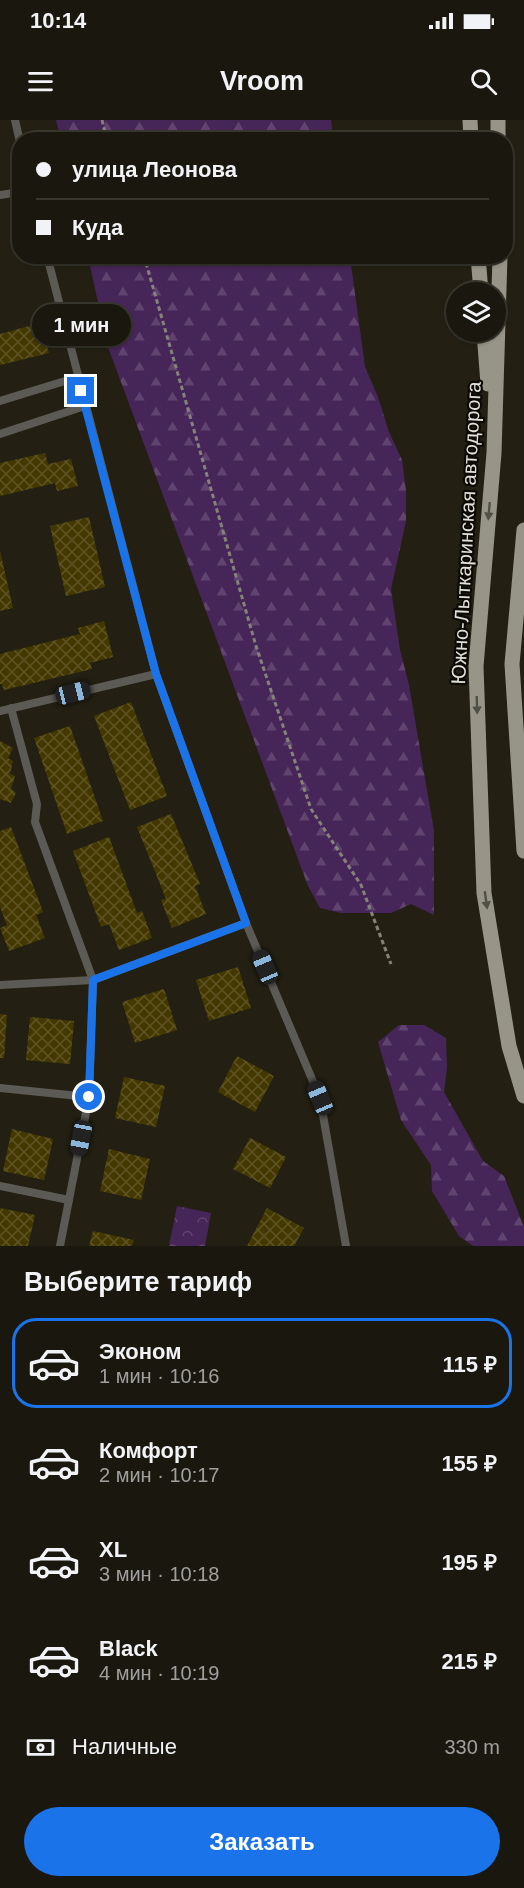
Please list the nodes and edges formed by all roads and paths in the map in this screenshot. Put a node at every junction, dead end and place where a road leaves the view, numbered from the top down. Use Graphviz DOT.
graph roads {
  1 [pos="49,264"];
  2 [pos="146,264"];
  3 [pos="479,264"];
  4 [pos="500,264"];
  5 [pos="480,282"];
  6 [pos="485,342"];
  7 [pos="78,377"];
  8 [pos="0,401"];
  9 [pos="85,406"];
  10 [pos="0,434"];
  11 [pos="494,453"];
  12 [pos="524,530"];
  13 [pos="156,674"];
  14 [pos="11,708"];
  15 [pos="0,711"];
  16 [pos="524,851"];
  17 [pos="246,923"];
  18 [pos="391,964"];
  19 [pos="93,980"];
  20 [pos="0,985"];
  21 [pos="0,1088"];
  22 [pos="524,1096"];
  23 [pos="89,1097"];
  24 [pos="0,1186"];
  25 [pos="69,1200"];
  26 [pos="60,1246"];
  27 [pos="346,1246"];
  1 -- 7 [label="lane"];
  2 -- 18 [label="path"];
  3 -- 5 [label="main road"];
  4 -- 11 [label="main road, Южно-Лыткаринская автодорога"];
  6 -- 11 [label="main road"];
  7 -- 8 [label="lane"];
  7 -- 9 [label="lane"];
  9 -- 10 [label="lane"];
  9 -- 13 [label="lane"];
  11 -- 22 [label="main road, Южно-Лыткаринская автодорога, one-way"];
  12 -- 16 [label="main road"];
  13 -- 14 [label="lane"];
  13 -- 17 [label="lane"];
  14 -- 15 [label="lane"];
  14 -- 19 [label="lane"];
  17 -- 19 [label="lane"];
  17 -- 27 [label="lane"];
  19 -- 20 [label="lane"];
  19 -- 23 [label="lane"];
  21 -- 23 [label="lane"];
  23 -- 25 [label="lane"];
  24 -- 25 [label="lane"];
  25 -- 26 [label="lane"];
}
